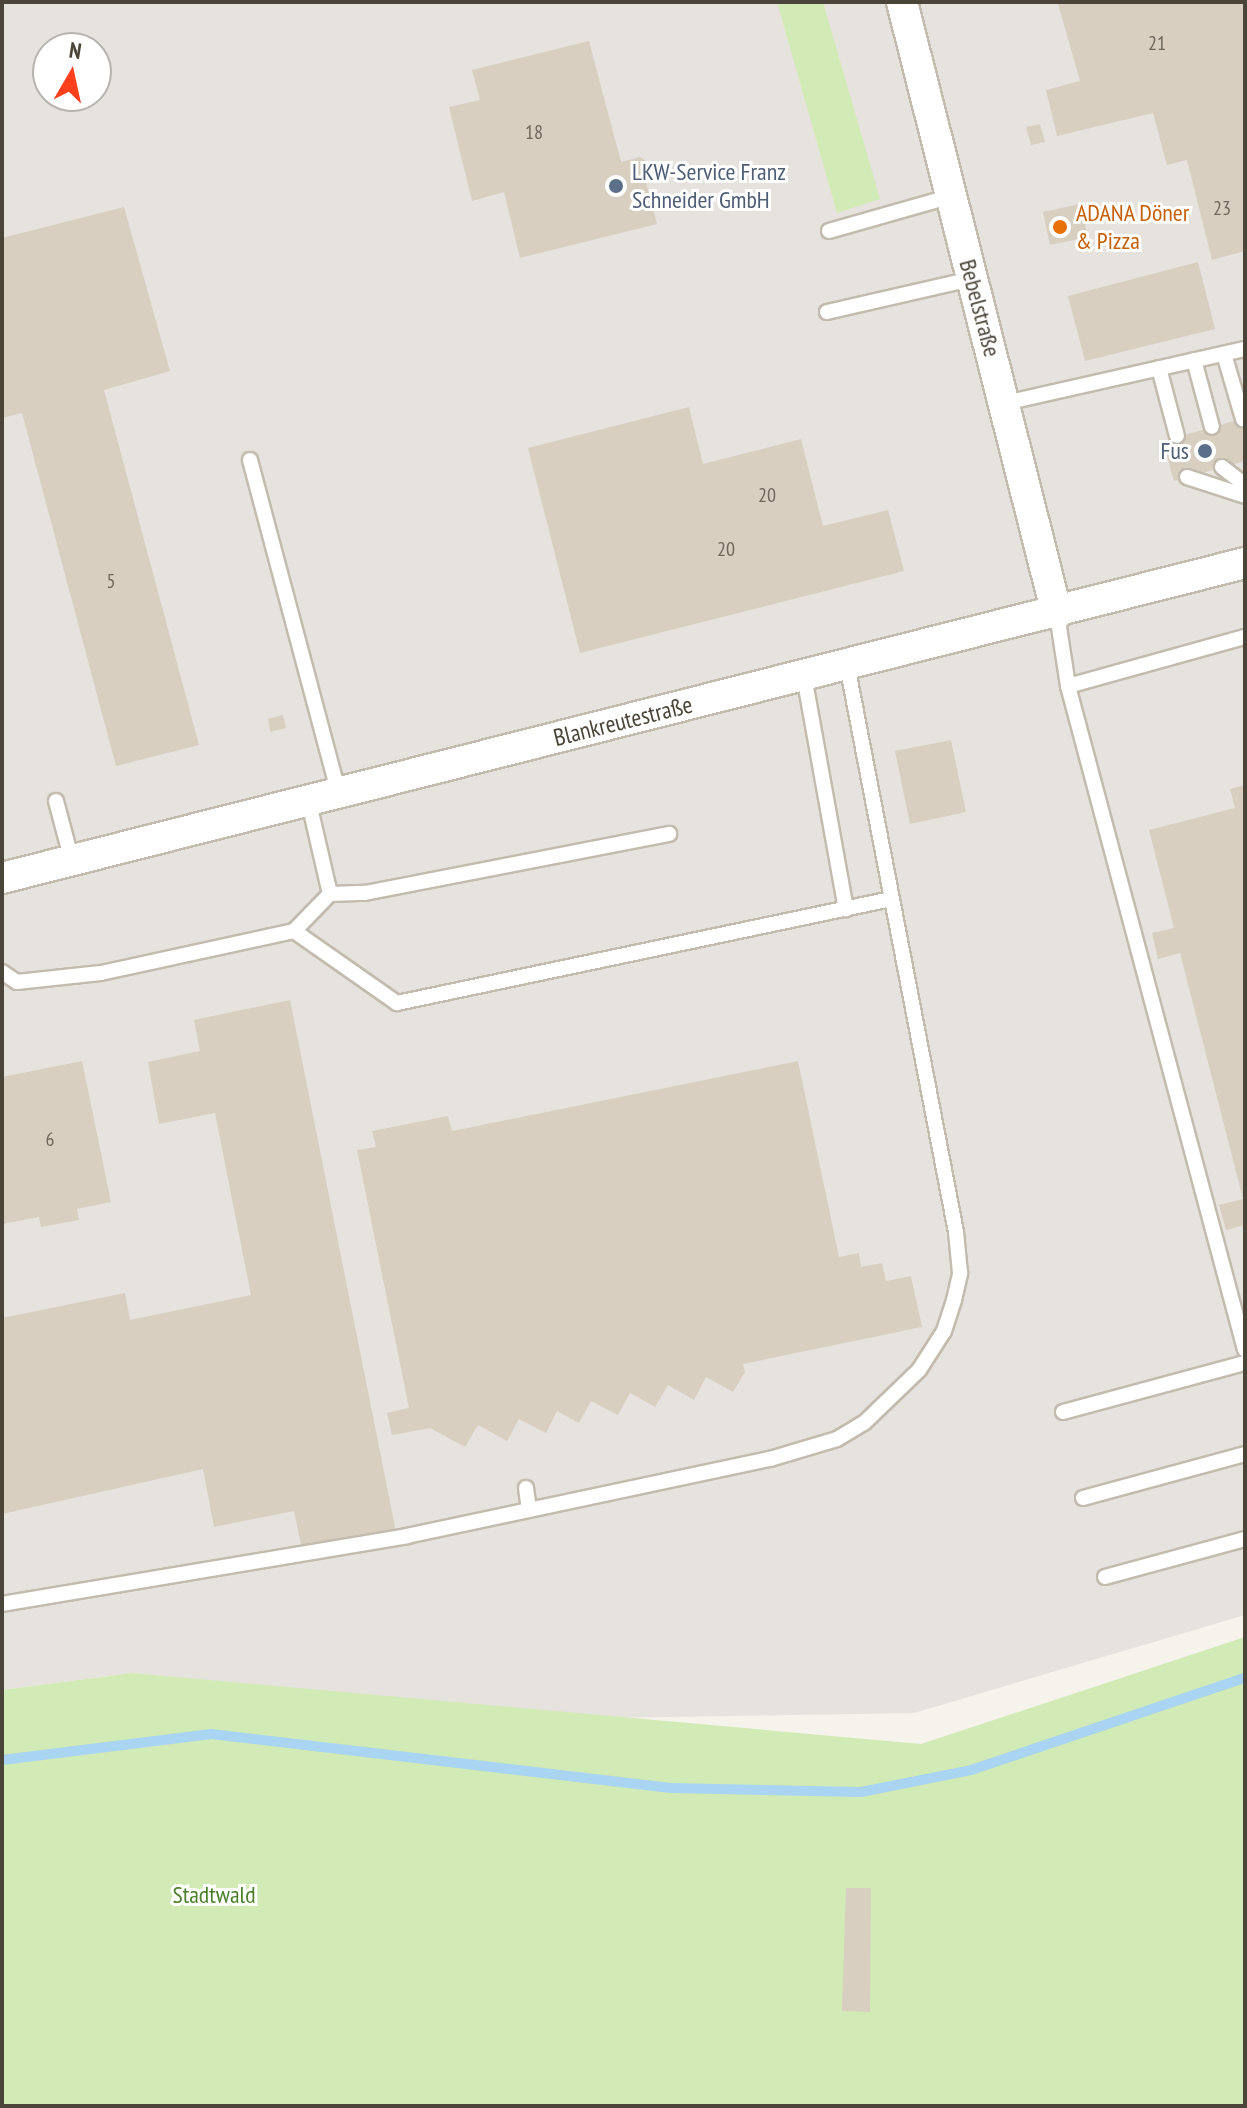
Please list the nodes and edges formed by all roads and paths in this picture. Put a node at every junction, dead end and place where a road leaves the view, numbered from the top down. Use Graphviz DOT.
graph roads {
  1 [pos="902,2"];
  2 [pos="952,196"];
  3 [pos="829,231"];
  4 [pos="971,279"];
  5 [pos="827,312"];
  6 [pos="1245,349"];
  7 [pos="1224,354"];
  8 [pos="1194,360"];
  9 [pos="1159,368"];
  10 [pos="1005,403"];
  11 [pos="1243,419"];
  12 [pos="1212,427"];
  13 [pos="1177,436"];
  14 [pos="250,460"];
  15 [pos="1222,467"];
  16 [pos="1187,477"];
  17 [pos="1245,485"];
  18 [pos="1245,496"];
  19 [pos="1245,563"];
  20 [pos="1057,614"];
  21 [pos="1245,637"];
  22 [pos="847,665"];
  23 [pos="804,676"];
  24 [pos="1068,686"];
  25 [pos="338,791"];
  26 [pos="308,799"];
  27 [pos="56,801"];
  28 [pos="669,834"];
  29 [pos="72,861"];
  30 [pos="2,878"];
  31 [pos="330,894"];
  32 [pos="891,899"];
  33 [pos="846,909"];
  34 [pos="294,931"];
  35 [pos="2,972"];
  36 [pos="1245,1350"];
  37 [pos="1245,1363"];
  38 [pos="1063,1412"];
  39 [pos="1245,1454"];
  40 [pos="526,1488"];
  41 [pos="1083,1498"];
  42 [pos="529,1509"];
  43 [pos="1245,1539"];
  44 [pos="1105,1577"];
  45 [pos="2,1604"];
  1 -- 2 [label="street, Bebelstraße"];
  2 -- 3 [label="lane"];
  2 -- 4 [label="street, Bebelstraße"];
  4 -- 5 [label="lane"];
  4 -- 10 [label="street, Bebelstraße"];
  6 -- 7 [label="lane"];
  7 -- 8 [label="lane"];
  7 -- 11 [label="lane"];
  8 -- 9 [label="lane"];
  8 -- 12 [label="lane"];
  9 -- 10 [label="lane"];
  9 -- 13 [label="lane"];
  10 -- 20 [label="street, Bebelstraße"];
  14 -- 25 [label="lane"];
  15 -- 17 [label="lane"];
  16 -- 18 [label="lane"];
  19 -- 20 [label="street, Blankreutestraße"];
  20 -- 22 [label="street, Blankreutestraße"];
  20 -- 24 [label="lane"];
  21 -- 24 [label="lane"];
  22 -- 23 [label="street, Blankreutestraße"];
  22 -- 32 [label="lane"];
  23 -- 25 [label="street, Blankreutestraße"];
  23 -- 33 [label="lane"];
  24 -- 36 [label="lane"];
  25 -- 26 [label="street, Blankreutestraße"];
  26 -- 29 [label="street, Blankreutestraße"];
  26 -- 31 [label="lane"];
  27 -- 29 [label="lane"];
  28 -- 31 [label="lane"];
  29 -- 30 [label="street, Blankreutestraße"];
  31 -- 34 [label="lane"];
  32 -- 33 [label="lane"];
  32 -- 42 [label="lane"];
  33 -- 34 [label="lane"];
  34 -- 35 [label="lane"];
  37 -- 38 [label="lane"];
  39 -- 41 [label="lane"];
  40 -- 42 [label="lane"];
  42 -- 45 [label="lane"];
  43 -- 44 [label="lane"];
}
